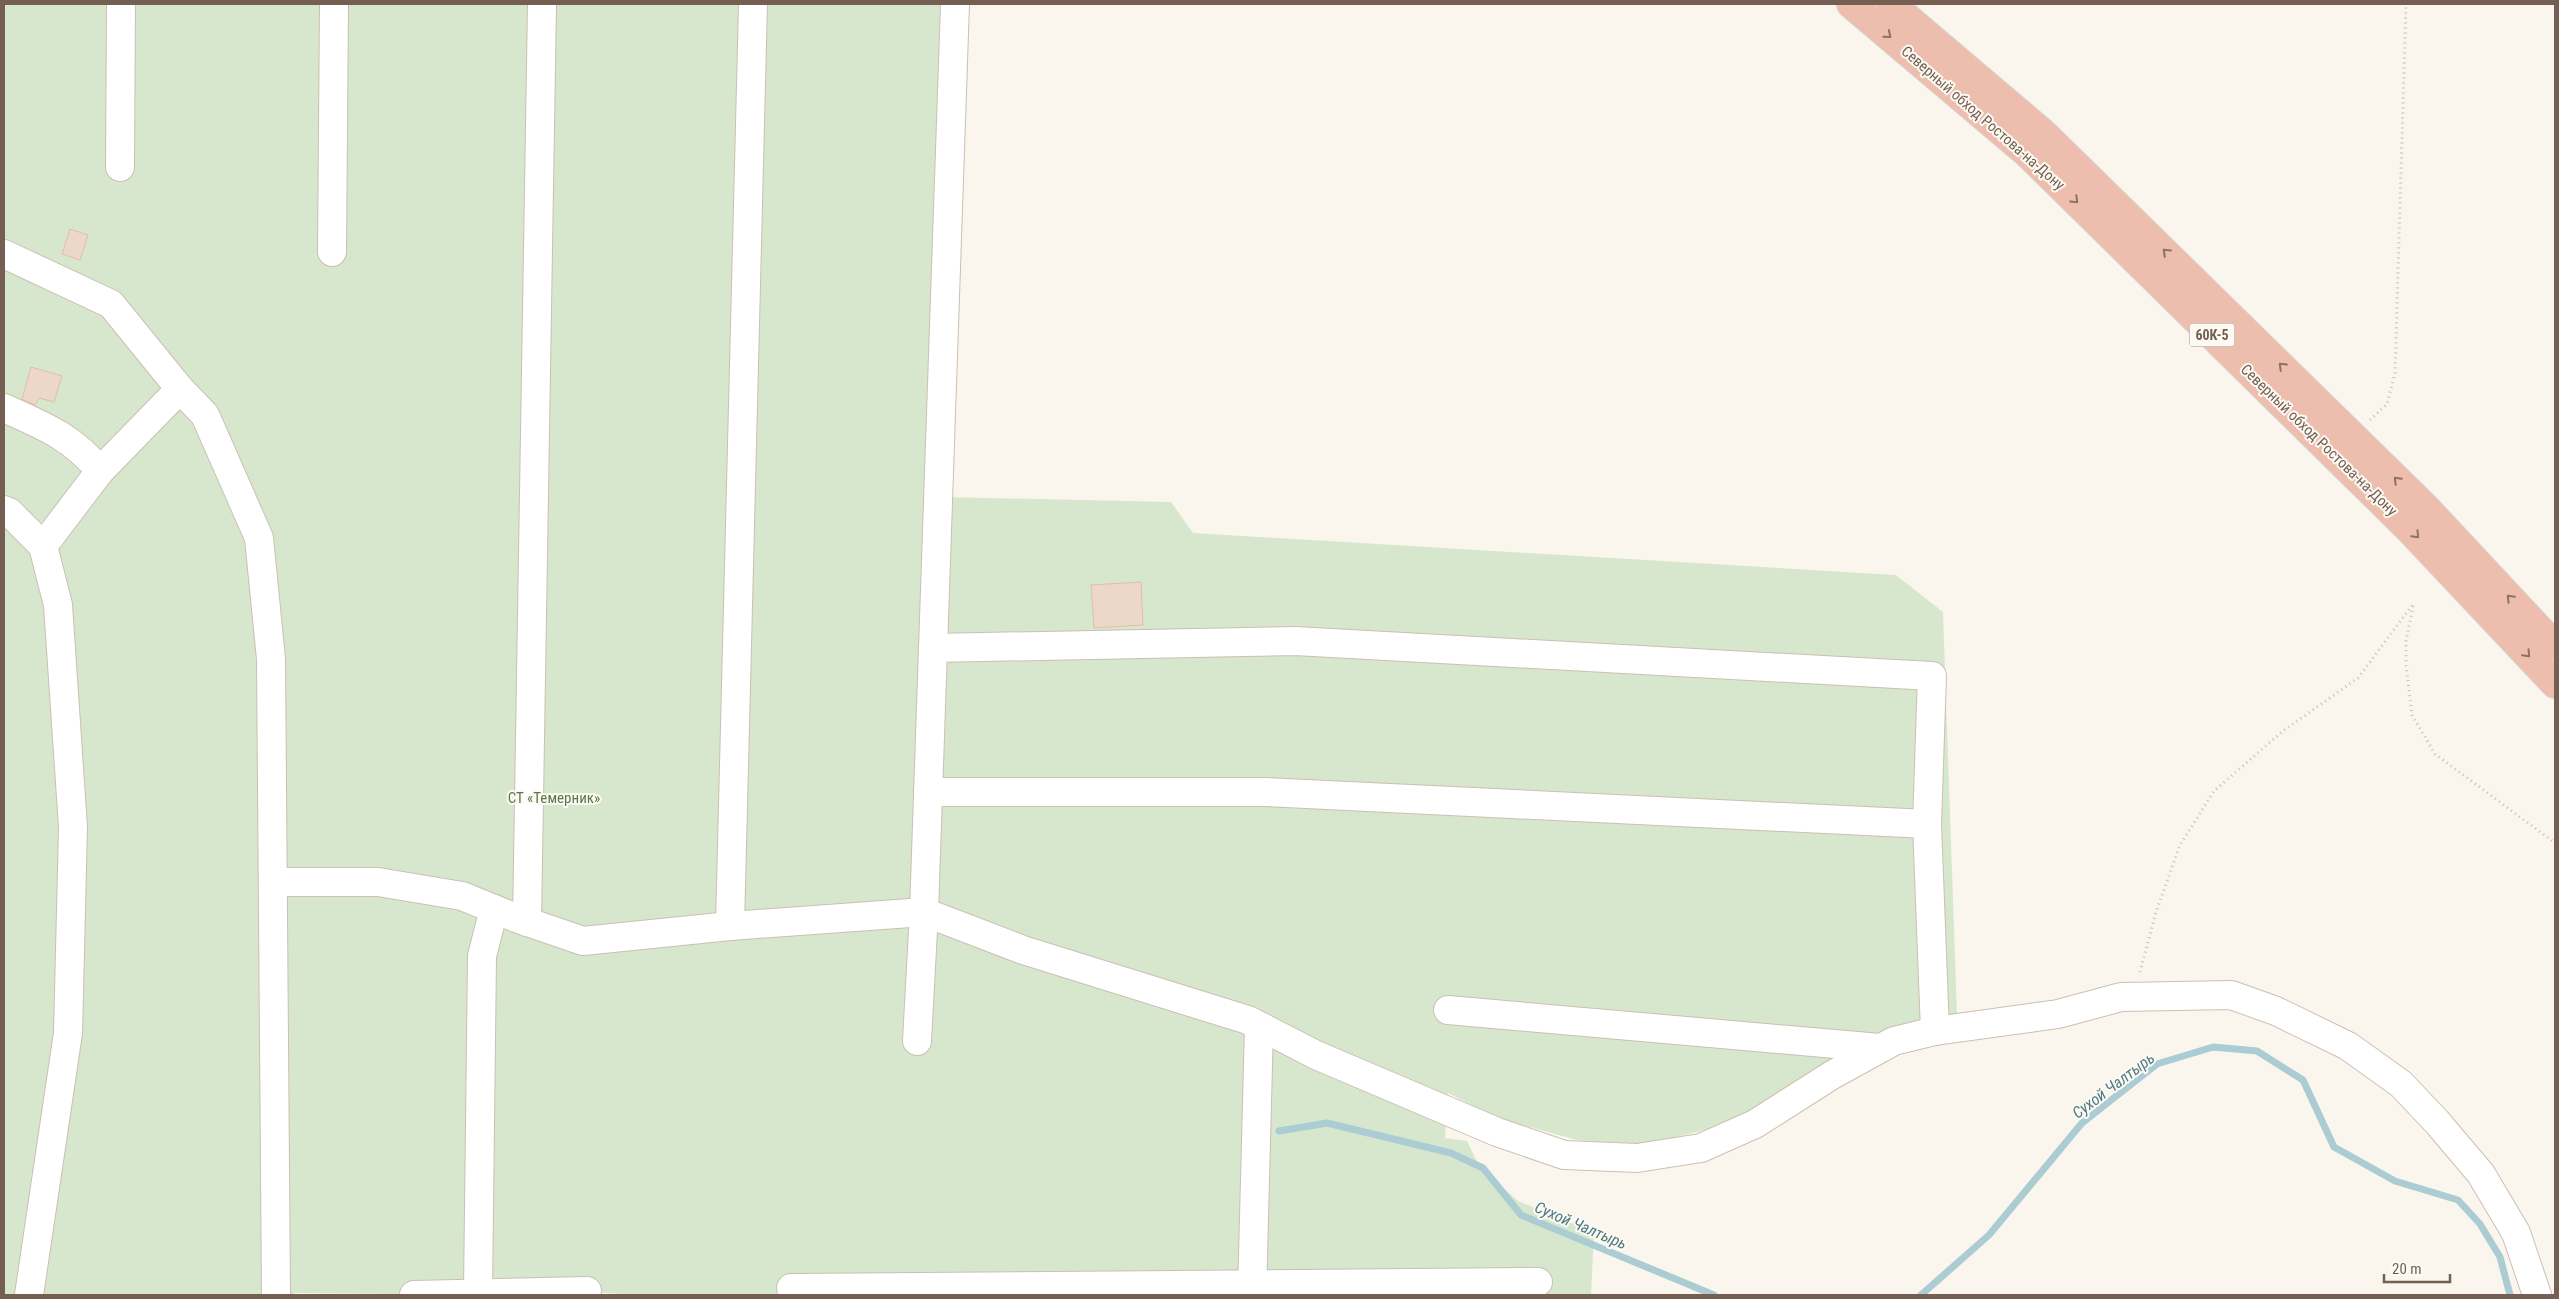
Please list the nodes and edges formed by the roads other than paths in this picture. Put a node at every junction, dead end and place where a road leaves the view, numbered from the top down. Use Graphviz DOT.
graph roads {
  1 [pos="121,4"];
  2 [pos="334,4"];
  3 [pos="542,4"];
  4 [pos="753,4"];
  5 [pos="956,4"];
  6 [pos="1850,4"];
  7 [pos="1891,4"];
  8 [pos="120,167"];
  9 [pos="332,252"];
  10 [pos="4,254"];
  11 [pos="180,389"];
  12 [pos="4,408"];
  13 [pos="100,470"];
  14 [pos="4,510"];
  15 [pos="44,546"];
  16 [pos="2555,646"];
  17 [pos="933,648"];
  18 [pos="2555,684"];
  19 [pos="928,792"];
  20 [pos="1927,824"];
  21 [pos="273,882"];
  22 [pos="494,909"];
  23 [pos="924,912"];
  24 [pos="528,922"];
  25 [pos="730,926"];
  26 [pos="1448,1010"];
  27 [pos="1259,1026"];
  28 [pos="1935,1031"];
  29 [pos="917,1041"];
  30 [pos="1880,1048"];
  31 [pos="1538,1282"];
  32 [pos="791,1288"];
  33 [pos="1252,1290"];
  34 [pos="587,1291"];
  35 [pos="478,1294"];
  36 [pos="29,1295"];
  37 [pos="276,1295"];
  38 [pos="414,1295"];
  39 [pos="2537,1295"];
  1 -- 8 [label="lane"];
  2 -- 9 [label="lane"];
  3 -- 24 [label="lane"];
  4 -- 25 [label="lane"];
  5 -- 17 [label="lane"];
  6 -- 18 [label="highway, Северный обход Ростова-на-Дону / 60К-5, one-way"];
  16 -- 7 [label="highway, Северный обход Ростова-на-Дону / 60К-5, one-way"];
  10 -- 11 [label="lane"];
  11 -- 13 [label="lane"];
  11 -- 21 [label="lane"];
  12 -- 13 [label="lane"];
  13 -- 15 [label="lane"];
  14 -- 15 [label="lane"];
  15 -- 36 [label="lane"];
  17 -- 19 [label="lane"];
  17 -- 20 [label="lane"];
  19 -- 20 [label="lane"];
  19 -- 23 [label="lane"];
  20 -- 28 [label="lane"];
  21 -- 22 [label="lane"];
  21 -- 37 [label="lane"];
  22 -- 24 [label="lane"];
  22 -- 35 [label="lane"];
  23 -- 25 [label="lane"];
  23 -- 27 [label="lane"];
  23 -- 29 [label="lane"];
  24 -- 25 [label="lane"];
  26 -- 30 [label="lane"];
  27 -- 30 [label="lane"];
  27 -- 33 [label="lane"];
  28 -- 30 [label="lane"];
  28 -- 39 [label="lane"];
  31 -- 33 [label="lane"];
  32 -- 33 [label="lane"];
  34 -- 35 [label="lane"];
  35 -- 38 [label="lane"];
}
